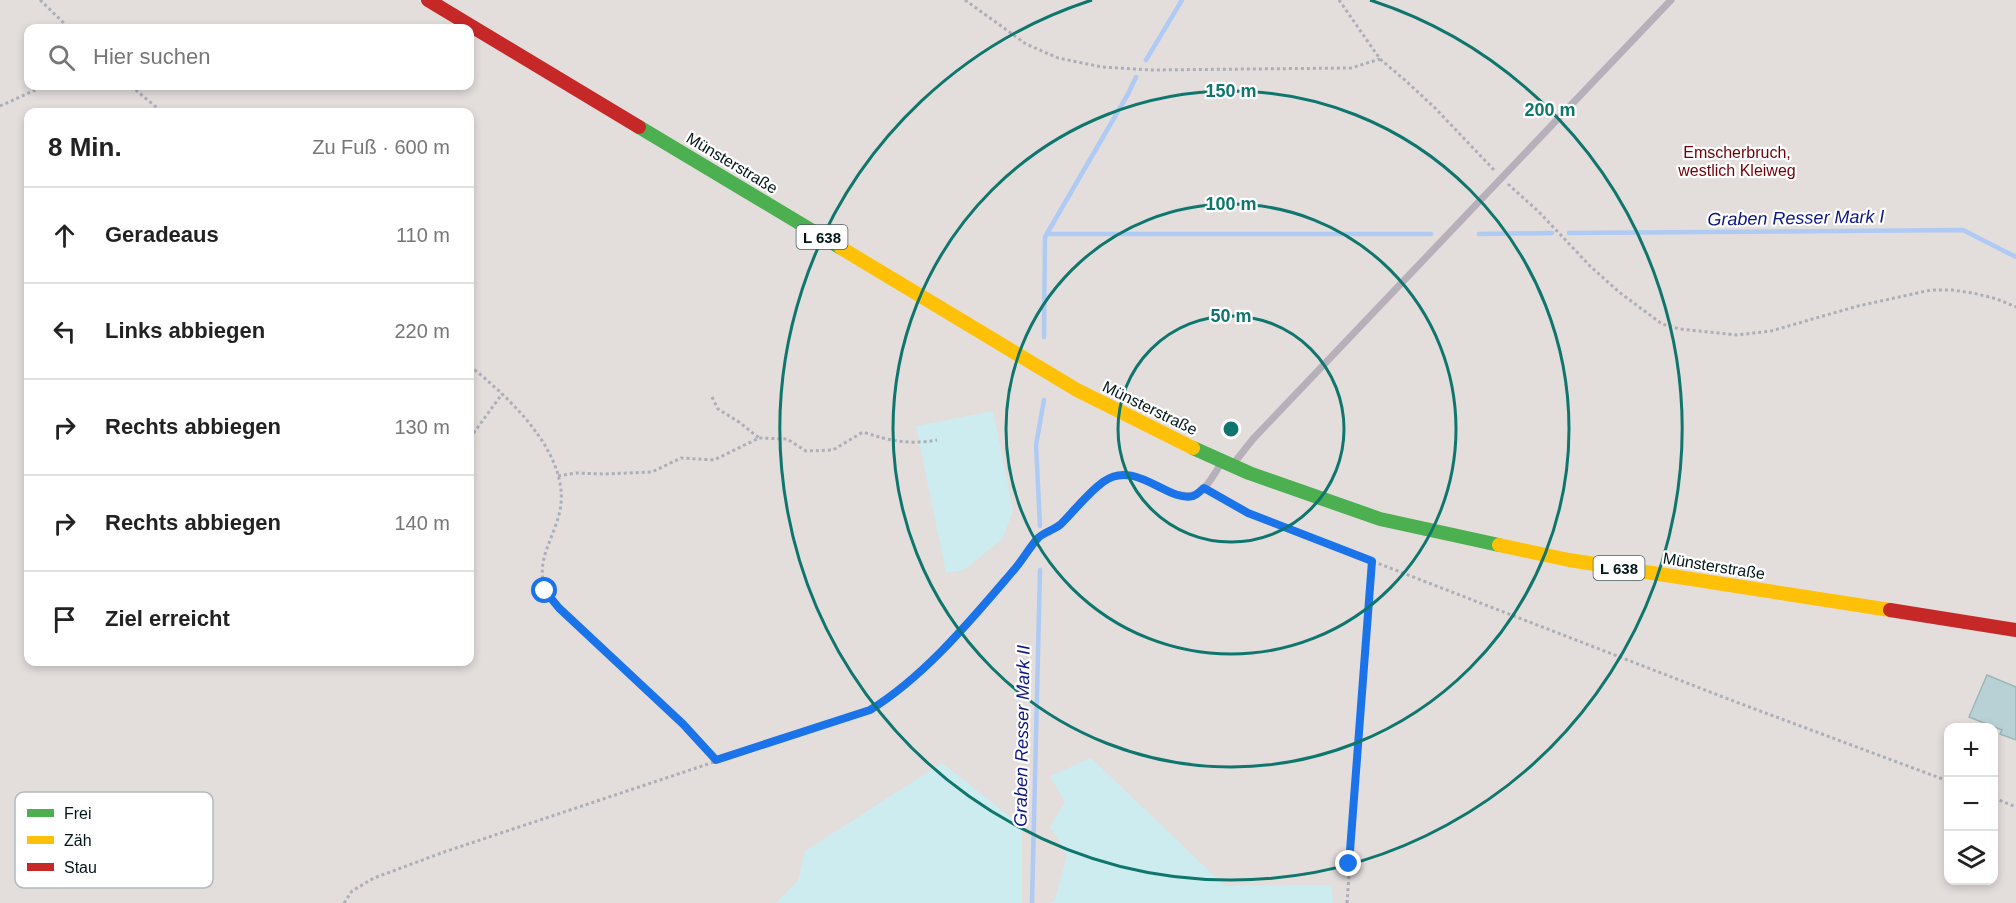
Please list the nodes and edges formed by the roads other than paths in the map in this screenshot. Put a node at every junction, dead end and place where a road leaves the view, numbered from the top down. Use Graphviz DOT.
graph roads {
  1 [pos="428,0"];
  2 [pos="1671,0"];
  3 [pos="468,24"];
  4 [pos="474,28"];
  5 [pos="1227,464"];
  6 [pos="1039,537"];
  7 [pos="2016,630"];
  1 -- 3 [label="main road, Münsterstraße / L 638"];
  2 -- 5 [label="lane"];
  4 -- 5 [label="main road, Münsterstraße / L 638"];
  5 -- 6 [label="lane"];
  5 -- 7 [label="main road, Münsterstraße / L 638"];
}
